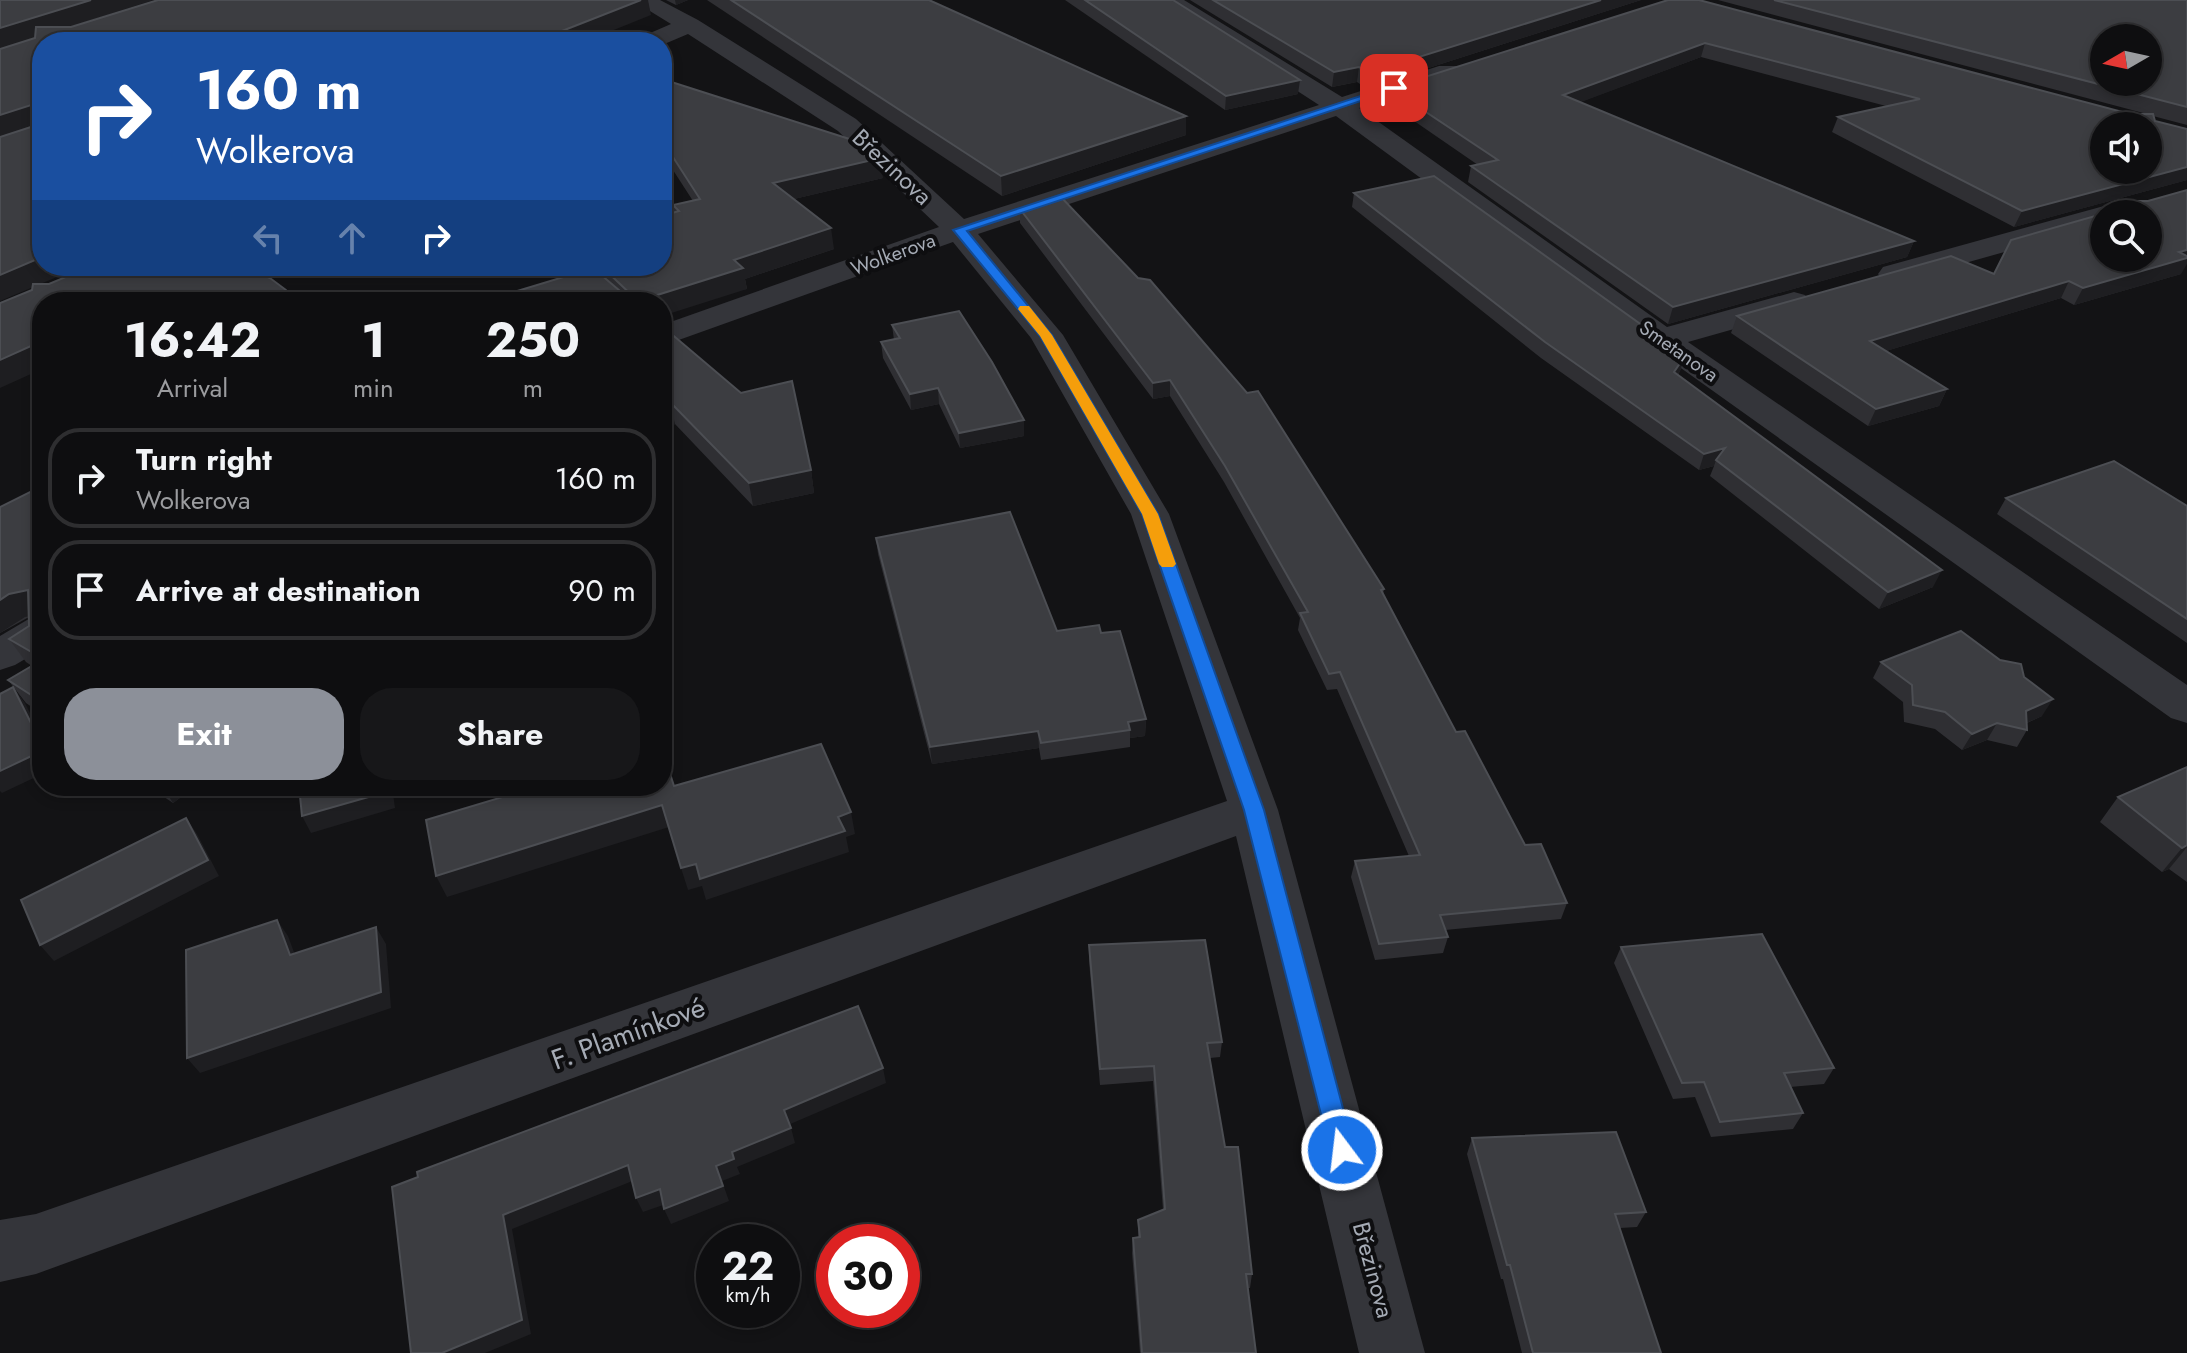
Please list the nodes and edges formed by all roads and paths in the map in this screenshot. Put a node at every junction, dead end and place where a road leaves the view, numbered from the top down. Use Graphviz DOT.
graph roads {
  1 [pos="643,0"];
  2 [pos="1168,0"];
  3 [pos="690,25"];
  4 [pos="672,32"];
  5 [pos="1470,65"];
  6 [pos="1339,106"];
  7 [pos="2090,219"];
  8 [pos="959,230"];
  9 [pos="1860,283"];
  10 [pos="1830,292"];
  11 [pos="672,332"];
  12 [pos="1662,339"];
  13 [pos="32,636"];
  14 [pos="0,655"];
  15 [pos="2187,707"];
  16 [pos="1254,810"];
  17 [pos="0,1251"];
  18 [pos="1392,1353"];
  1 -- 3 [label="street, Březinova"];
  2 -- 6 [label="street, Smetanova"];
  3 -- 4 [label="street"];
  3 -- 8 [label="street, Březinova"];
  5 -- 6 [label="street, Wolkerova"];
  6 -- 8 [label="street, Wolkerova"];
  6 -- 12 [label="street, Smetanova"];
  7 -- 9 [label="street"];
  8 -- 11 [label="street, Wolkerova"];
  8 -- 16 [label="street, Březinova"];
  10 -- 12 [label="street"];
  12 -- 15 [label="street, Smetanova"];
  13 -- 14 [label="street"];
  16 -- 17 [label="street, F. Plamínkové"];
  16 -- 18 [label="street, Březinova"];
}
